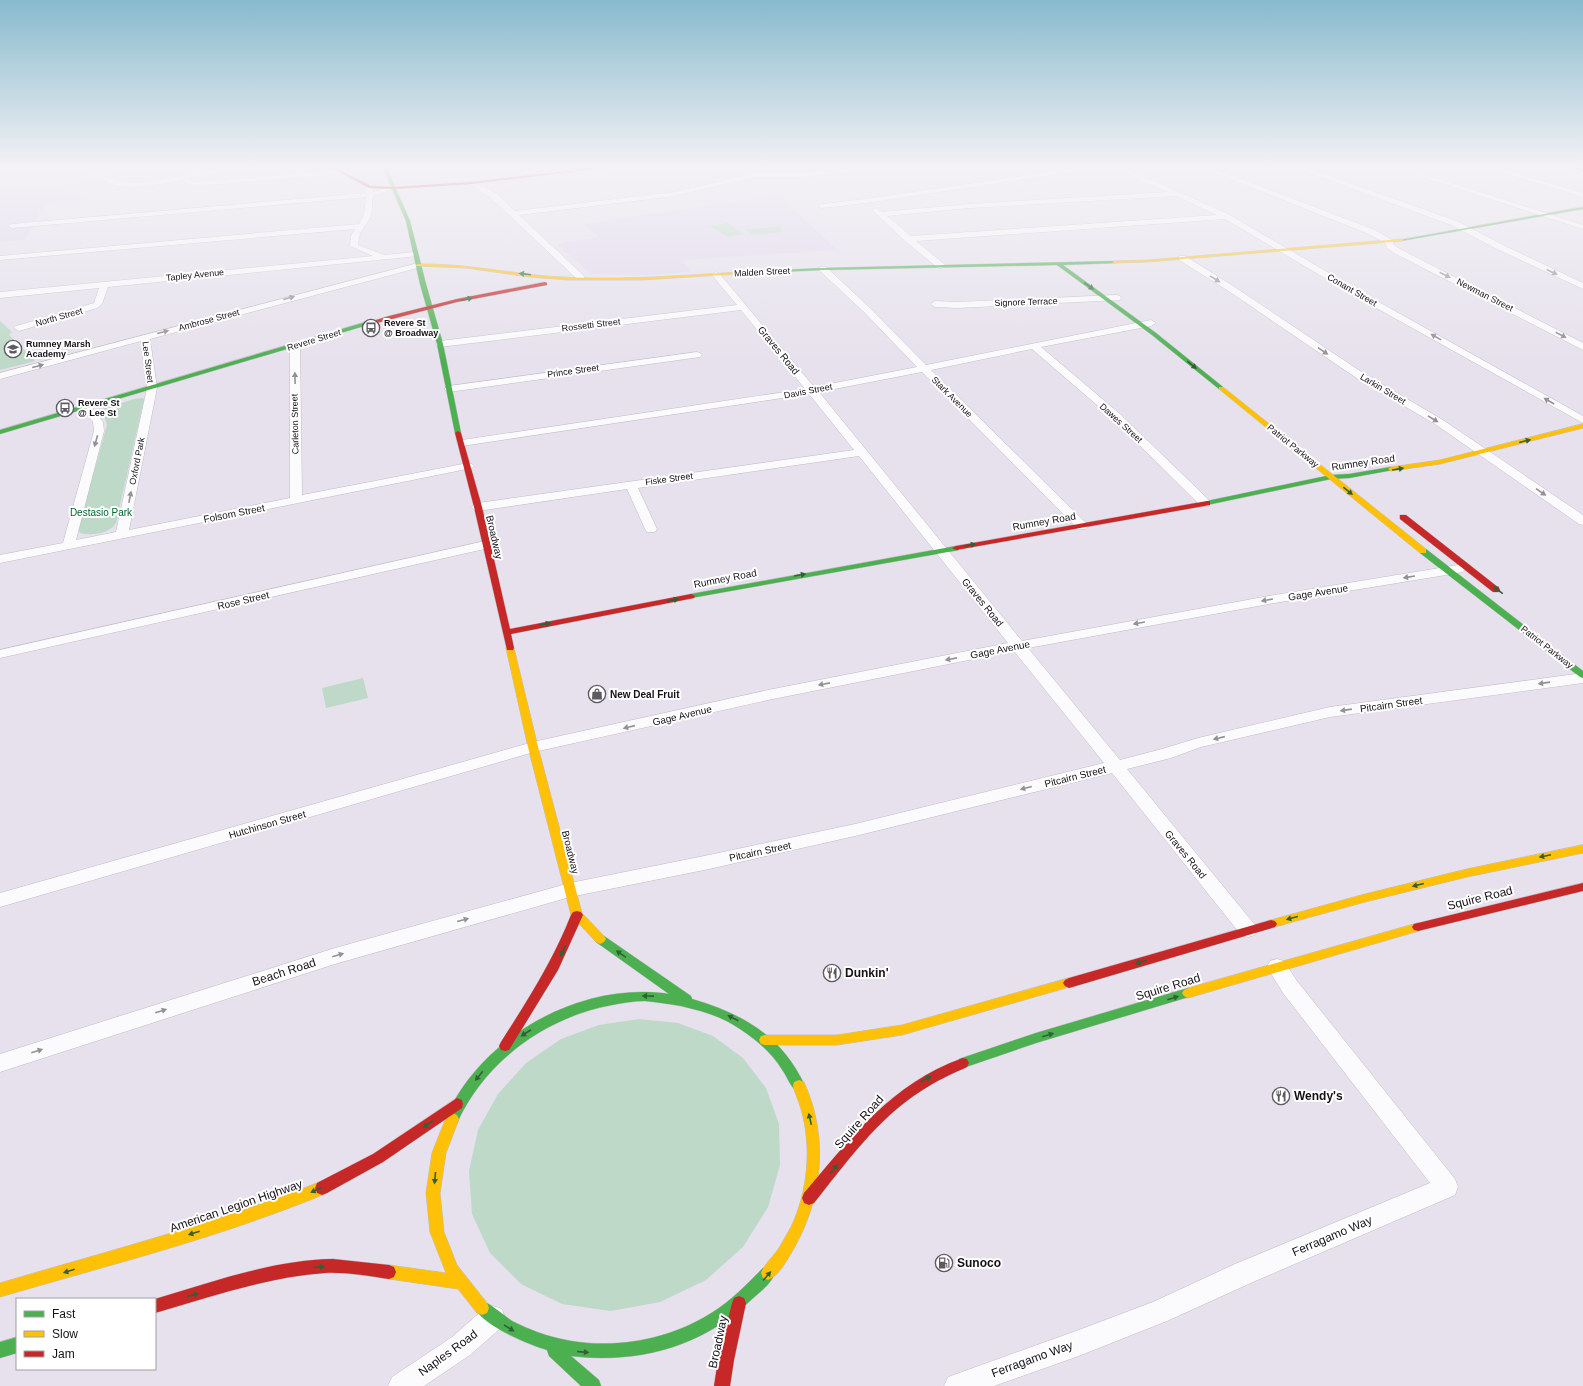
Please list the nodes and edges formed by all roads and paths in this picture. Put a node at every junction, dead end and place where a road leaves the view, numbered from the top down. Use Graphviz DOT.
graph roads {
  1 [pos="286,233"];
  2 [pos="356,233"];
  3 [pos="410,233"];
  4 [pos="532,233"];
  5 [pos="901,233"];
  6 [pos="1000,233"];
  7 [pos="1254,233"];
  8 [pos="1373,233"];
  9 [pos="1446,233"];
  10 [pos="1474,233"];
  11 [pos="908,239"];
  12 [pos="1389,242"];
  13 [pos="1285,251"];
  14 [pos="415,254"];
  15 [pos="384,257"];
  16 [pos="0,258"];
  17 [pos="1182,258"];
  18 [pos="1058,263"];
  19 [pos="1074,263"];
  20 [pos="418,265"];
  21 [pos="941,266"];
  22 [pos="823,269"];
  23 [pos="716,275"];
  24 [pos="580,277"];
  25 [pos="634,279"];
  26 [pos="105,284"];
  27 [pos="1583,286"];
  28 [pos="0,295"];
  29 [pos="1117,298"];
  30 [pos="1107,299"];
  31 [pos="935,304"];
  32 [pos="743,307"];
  33 [pos="429,308"];
  34 [pos="1151,323"];
  35 [pos="1140,324"];
  36 [pos="19,328"];
  37 [pos="145,337"];
  38 [pos="440,344"];
  39 [pos="294,346"];
  40 [pos="1034,346"];
  41 [pos="1583,347"];
  42 [pos="697,355"];
  43 [pos="923,368"];
  44 [pos="0,376"];
  45 [pos="1221,376"];
  46 [pos="152,388"];
  47 [pos="449,389"];
  48 [pos="811,390"];
  49 [pos="86,407"];
  50 [pos="1583,420"];
  51 [pos="1583,426"];
  52 [pos="0,432"];
  53 [pos="462,443"];
  54 [pos="861,452"];
  55 [pos="1482,452"];
  56 [pos="468,466"];
  57 [pos="1337,466"];
  58 [pos="1349,476"];
  59 [pos="1331,477"];
  60 [pos="631,485"];
  61 [pos="1361,485"];
  62 [pos="296,501"];
  63 [pos="1206,503"];
  64 [pos="478,507"];
  65 [pos="1397,512"];
  66 [pos="1583,521"];
  67 [pos="1082,526"];
  68 [pos="652,529"];
  69 [pos="122,535"];
  70 [pos="485,545"];
  71 [pos="68,546"];
  72 [pos="941,550"];
  73 [pos="0,559"];
  74 [pos="1469,568"];
  75 [pos="1448,571"];
  76 [pos="1505,596"];
  77 [pos="507,632"];
  78 [pos="1017,646"];
  79 [pos="0,654"];
  80 [pos="1583,676"];
  81 [pos="534,747"];
  82 [pos="1116,766"];
  83 [pos="1583,848"];
  84 [pos="1583,886"];
  85 [pos="570,890"];
  86 [pos="0,900"];
  87 [pos="577,915"];
  88 [pos="1248,930"];
  89 [pos="1277,966"];
  90 [pos="687,1000"];
  91 [pos="765,1040"];
  92 [pos="500,1053"];
  93 [pos="0,1063"];
  94 [pos="460,1102"];
  95 [pos="809,1199"];
  96 [pos="460,1282"];
  97 [pos="0,1290"];
  98 [pos="739,1304"];
  99 [pos="156,1306"];
  100 [pos="494,1318"];
  101 [pos="545,1344"];
  102 [pos="16,1345"];
  103 [pos="0,1350"];
  104 [pos="401,1386"];
  105 [pos="593,1386"];
  106 [pos="722,1386"];
  107 [pos="957,1386"];
  1 -- 16 [label="street"];
  2 -- 15 [label="street"];
  3 -- 14 [label="main road, Broadway"];
  4 -- 24 [label="street"];
  5 -- 11 [label="street"];
  6 -- 11 [label="street"];
  7 -- 13 [label="street, Conant Street"];
  8 -- 12 [label="street, Newman Street"];
  9 -- 12 [label="main road, Malden Street"];
  10 -- 27 [label="street, one-way"];
  11 -- 21 [label="street"];
  12 -- 13 [label="main road, Malden Street"];
  12 -- 41 [label="street, Newman Street, one-way"];
  13 -- 17 [label="main road, Malden Street"];
  50 -- 13 [label="street, Conant Street, one-way"];
  14 -- 15 [label="street, Tapley Avenue"];
  14 -- 20 [label="main road, Broadway"];
  15 -- 26 [label="street, Tapley Avenue"];
  17 -- 19 [label="main road, Malden Street"];
  17 -- 55 [label="street, Larkin Street, one-way"];
  18 -- 19 [label="main road, Malden Street"];
  18 -- 21 [label="main road, Malden Street"];
  18 -- 30 [label="main road, Patriot Parkway, one-way"];
  19 -- 29 [label="main road"];
  24 -- 20 [label="main road, Malden Street, one-way"];
  20 -- 33 [label="main road, Broadway"];
  37 -- 20 [label="street, Ambrose Street, one-way"];
  21 -- 22 [label="main road, Malden Street"];
  22 -- 23 [label="main road, Malden Street"];
  22 -- 43 [label="street, Stark Avenue"];
  23 -- 25 [label="main road, Malden Street"];
  23 -- 32 [label="street, Graves Road"];
  24 -- 25 [label="main road, Malden Street"];
  33 -- 25 [label="main road, Revere Street, one-way"];
  26 -- 28 [label="street, Tapley Avenue"];
  26 -- 36 [label="street, North Street"];
  29 -- 30 [label="street, Signore Terrace"];
  29 -- 34 [label="main road"];
  30 -- 31 [label="street, Signore Terrace"];
  30 -- 35 [label="main road, Patriot Parkway"];
  32 -- 38 [label="street, Rossetti Street"];
  32 -- 48 [label="street, Graves Road"];
  33 -- 38 [label="main road, Broadway"];
  33 -- 39 [label="main road, Revere Street"];
  34 -- 35 [label="street, Davis Street"];
  34 -- 45 [label="main road"];
  35 -- 40 [label="street, Davis Street"];
  35 -- 59 [label="main road, Patriot Parkway, one-way"];
  44 -- 37 [label="street, Ambrose Street, one-way"];
  37 -- 46 [label="street, Lee Street"];
  38 -- 47 [label="main road, Broadway"];
  39 -- 46 [label="main road, Revere Street"];
  62 -- 39 [label="street, Carleton Street, one-way"];
  40 -- 43 [label="street, Davis Street"];
  40 -- 63 [label="street, Dawes Street"];
  42 -- 47 [label="street, Prince Street"];
  43 -- 48 [label="street, Davis Street"];
  43 -- 67 [label="street, Stark Avenue"];
  46 -- 49 [label="main road, Revere Street"];
  69 -- 46 [label="street, Oxford Park, one-way"];
  47 -- 53 [label="main road, Broadway"];
  48 -- 53 [label="street, Davis Street"];
  48 -- 54 [label="street, Graves Road"];
  49 -- 52 [label="main road, Revere Street"];
  49 -- 71 [label="street, one-way"];
  55 -- 51 [label="main road, Rumney Road, one-way"];
  53 -- 56 [label="main road, Broadway"];
  54 -- 60 [label="street, Fiske Street"];
  54 -- 72 [label="street, Graves Road"];
  58 -- 55 [label="main road, Rumney Road, one-way"];
  55 -- 66 [label="street, Larkin Street, one-way"];
  56 -- 62 [label="street, Folsom Street"];
  56 -- 64 [label="main road, Broadway"];
  57 -- 58 [label="main road"];
  58 -- 59 [label="main road, Rumney Road"];
  58 -- 61 [label="main road"];
  59 -- 63 [label="main road, Rumney Road"];
  59 -- 75 [label="main road, Patriot Parkway, one-way"];
  60 -- 64 [label="street, Fiske Street"];
  60 -- 68 [label="street"];
  62 -- 69 [label="street, Folsom Street"];
  63 -- 67 [label="main road, Rumney Road"];
  64 -- 70 [label="main road, Broadway"];
  65 -- 74 [label="main road"];
  72 -- 67 [label="main road, Rumney Road, one-way"];
  69 -- 71 [label="street, Folsom Street"];
  70 -- 77 [label="main road, Broadway"];
  70 -- 79 [label="street, Rose Street"];
  71 -- 73 [label="street, Folsom Street"];
  77 -- 72 [label="main road, Rumney Road, one-way"];
  72 -- 78 [label="street, Graves Road"];
  74 -- 75 [label="street, Gage Avenue"];
  76 -- 74 [label="main road, one-way"];
  75 -- 78 [label="street, Gage Avenue, one-way"];
  75 -- 80 [label="main road, Patriot Parkway"];
  77 -- 81 [label="main road, Broadway"];
  78 -- 81 [label="street, Gage Avenue, one-way"];
  78 -- 82 [label="street, Graves Road"];
  80 -- 82 [label="street, Pitcairn Street, one-way"];
  81 -- 85 [label="main road, Broadway"];
  81 -- 86 [label="street, Hutchinson Street"];
  82 -- 85 [label="street, Pitcairn Street, one-way"];
  82 -- 88 [label="street, Graves Road"];
  83 -- 88 [label="main road, one-way"];
  84 -- 89 [label="main road, Squire Road"];
  85 -- 87 [label="main road, Broadway"];
  93 -- 85 [label="street, Beach Road, one-way"];
  90 -- 87 [label="main road, Broadway, one-way"];
  87 -- 92 [label="main road, one-way"];
  88 -- 91 [label="main road, one-way"];
  95 -- 89 [label="main road, Squire Road, one-way"];
  89 -- 107 [label="street, Ferragamo Way"];
  91 -- 90 [label="main road, one-way"];
  90 -- 92 [label="main road, one-way"];
  95 -- 91 [label="main road, one-way"];
  92 -- 94 [label="main road, one-way"];
  94 -- 96 [label="main road, one-way"];
  94 -- 97 [label="main road, American Legion Highway, one-way"];
  98 -- 95 [label="main road, one-way"];
  99 -- 96 [label="main road, one-way"];
  96 -- 100 [label="main road"];
  101 -- 98 [label="main road, one-way"];
  98 -- 106 [label="main road, Broadway"];
  100 -- 101 [label="main road, one-way"];
  100 -- 104 [label="street, Naples Road"];
  101 -- 105 [label="main road"];
  102 -- 103 [label="main road"];
}
